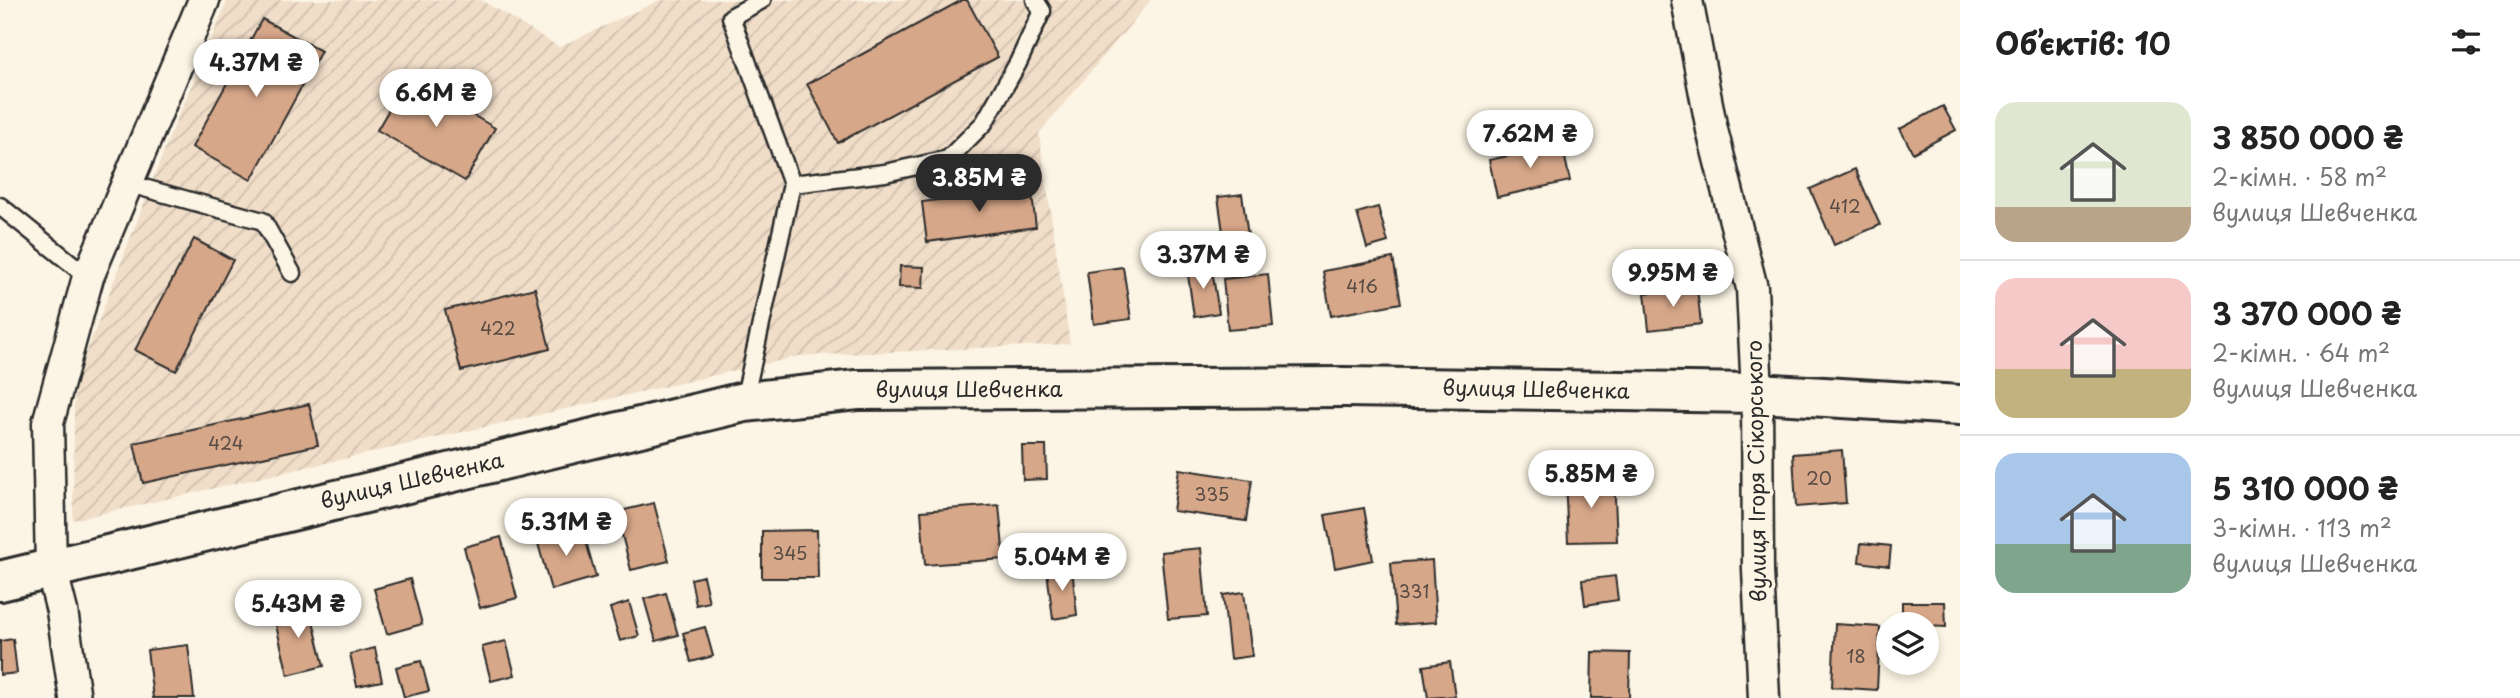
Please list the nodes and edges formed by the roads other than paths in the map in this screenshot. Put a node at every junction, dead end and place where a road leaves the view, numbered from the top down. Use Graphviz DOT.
graph roads {
  1 [pos="204,0"];
  2 [pos="762,0"];
  3 [pos="1035,0"];
  4 [pos="1687,0"];
  5 [pos="126,183"];
  6 [pos="792,184"];
  7 [pos="0,206"];
  8 [pos="292,273"];
  9 [pos="88,277"];
  10 [pos="1757,393"];
  11 [pos="744,402"];
  12 [pos="1960,405"];
  13 [pos="51,568"];
  14 [pos="0,581"];
  15 [pos="75,698"];
  16 [pos="1764,698"];
  1 -- 5 [label="street"];
  2 -- 6 [label="lane"];
  3 -- 6 [label="lane"];
  4 -- 10 [label="street, вулиця Ігоря Сікорського"];
  5 -- 8 [label="lane"];
  5 -- 9 [label="street"];
  6 -- 11 [label="lane"];
  7 -- 9 [label="lane"];
  9 -- 13 [label="street"];
  10 -- 11 [label="street, вулиця Шевченка"];
  10 -- 12 [label="street, вулиця Шевченка"];
  10 -- 16 [label="street, вулиця Ігоря Сікорського"];
  11 -- 13 [label="street, вулиця Шевченка"];
  13 -- 14 [label="street, вулиця Шевченка"];
  13 -- 15 [label="street"];
}
